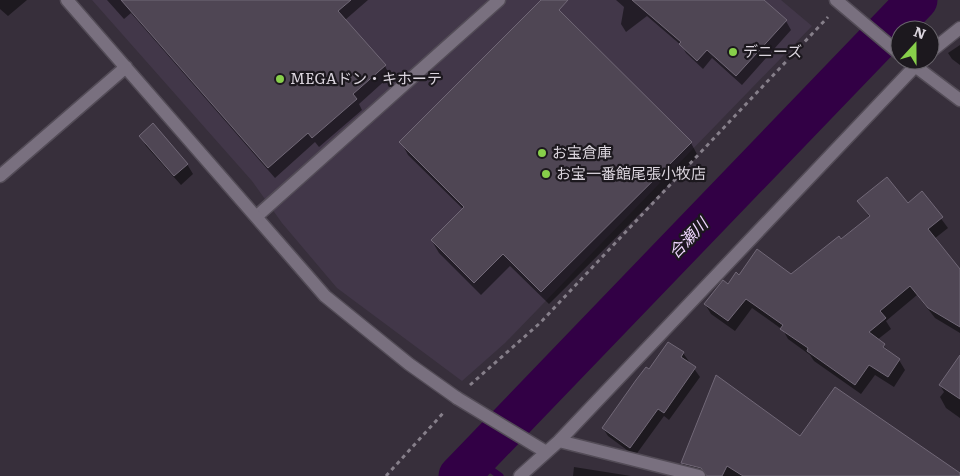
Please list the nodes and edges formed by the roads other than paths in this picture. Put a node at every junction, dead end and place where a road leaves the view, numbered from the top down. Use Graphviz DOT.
graph roads {
  1 [pos="67,0"];
  2 [pos="498,0"];
  3 [pos="838,2"];
  4 [pos="960,28"];
  5 [pos="890,44"];
  6 [pos="940,44"];
  7 [pos="126,67"];
  8 [pos="898,70"];
  9 [pos="922,70"];
  10 [pos="960,100"];
  11 [pos="0,176"];
  12 [pos="257,216"];
  13 [pos="559,441"];
  14 [pos="543,451"];
  15 [pos="520,476"];
  16 [pos="700,476"];
  1 -- 7 [label="street"];
  2 -- 12 [label="street"];
  3 -- 5 [label="street"];
  4 -- 6 [label="street"];
  7 -- 11 [label="street"];
  7 -- 12 [label="street"];
  8 -- 13 [label="street"];
  9 -- 10 [label="street"];
  12 -- 14 [label="street"];
  13 -- 14 [label="street"];
  13 -- 16 [label="street"];
  14 -- 15 [label="street"];
}
